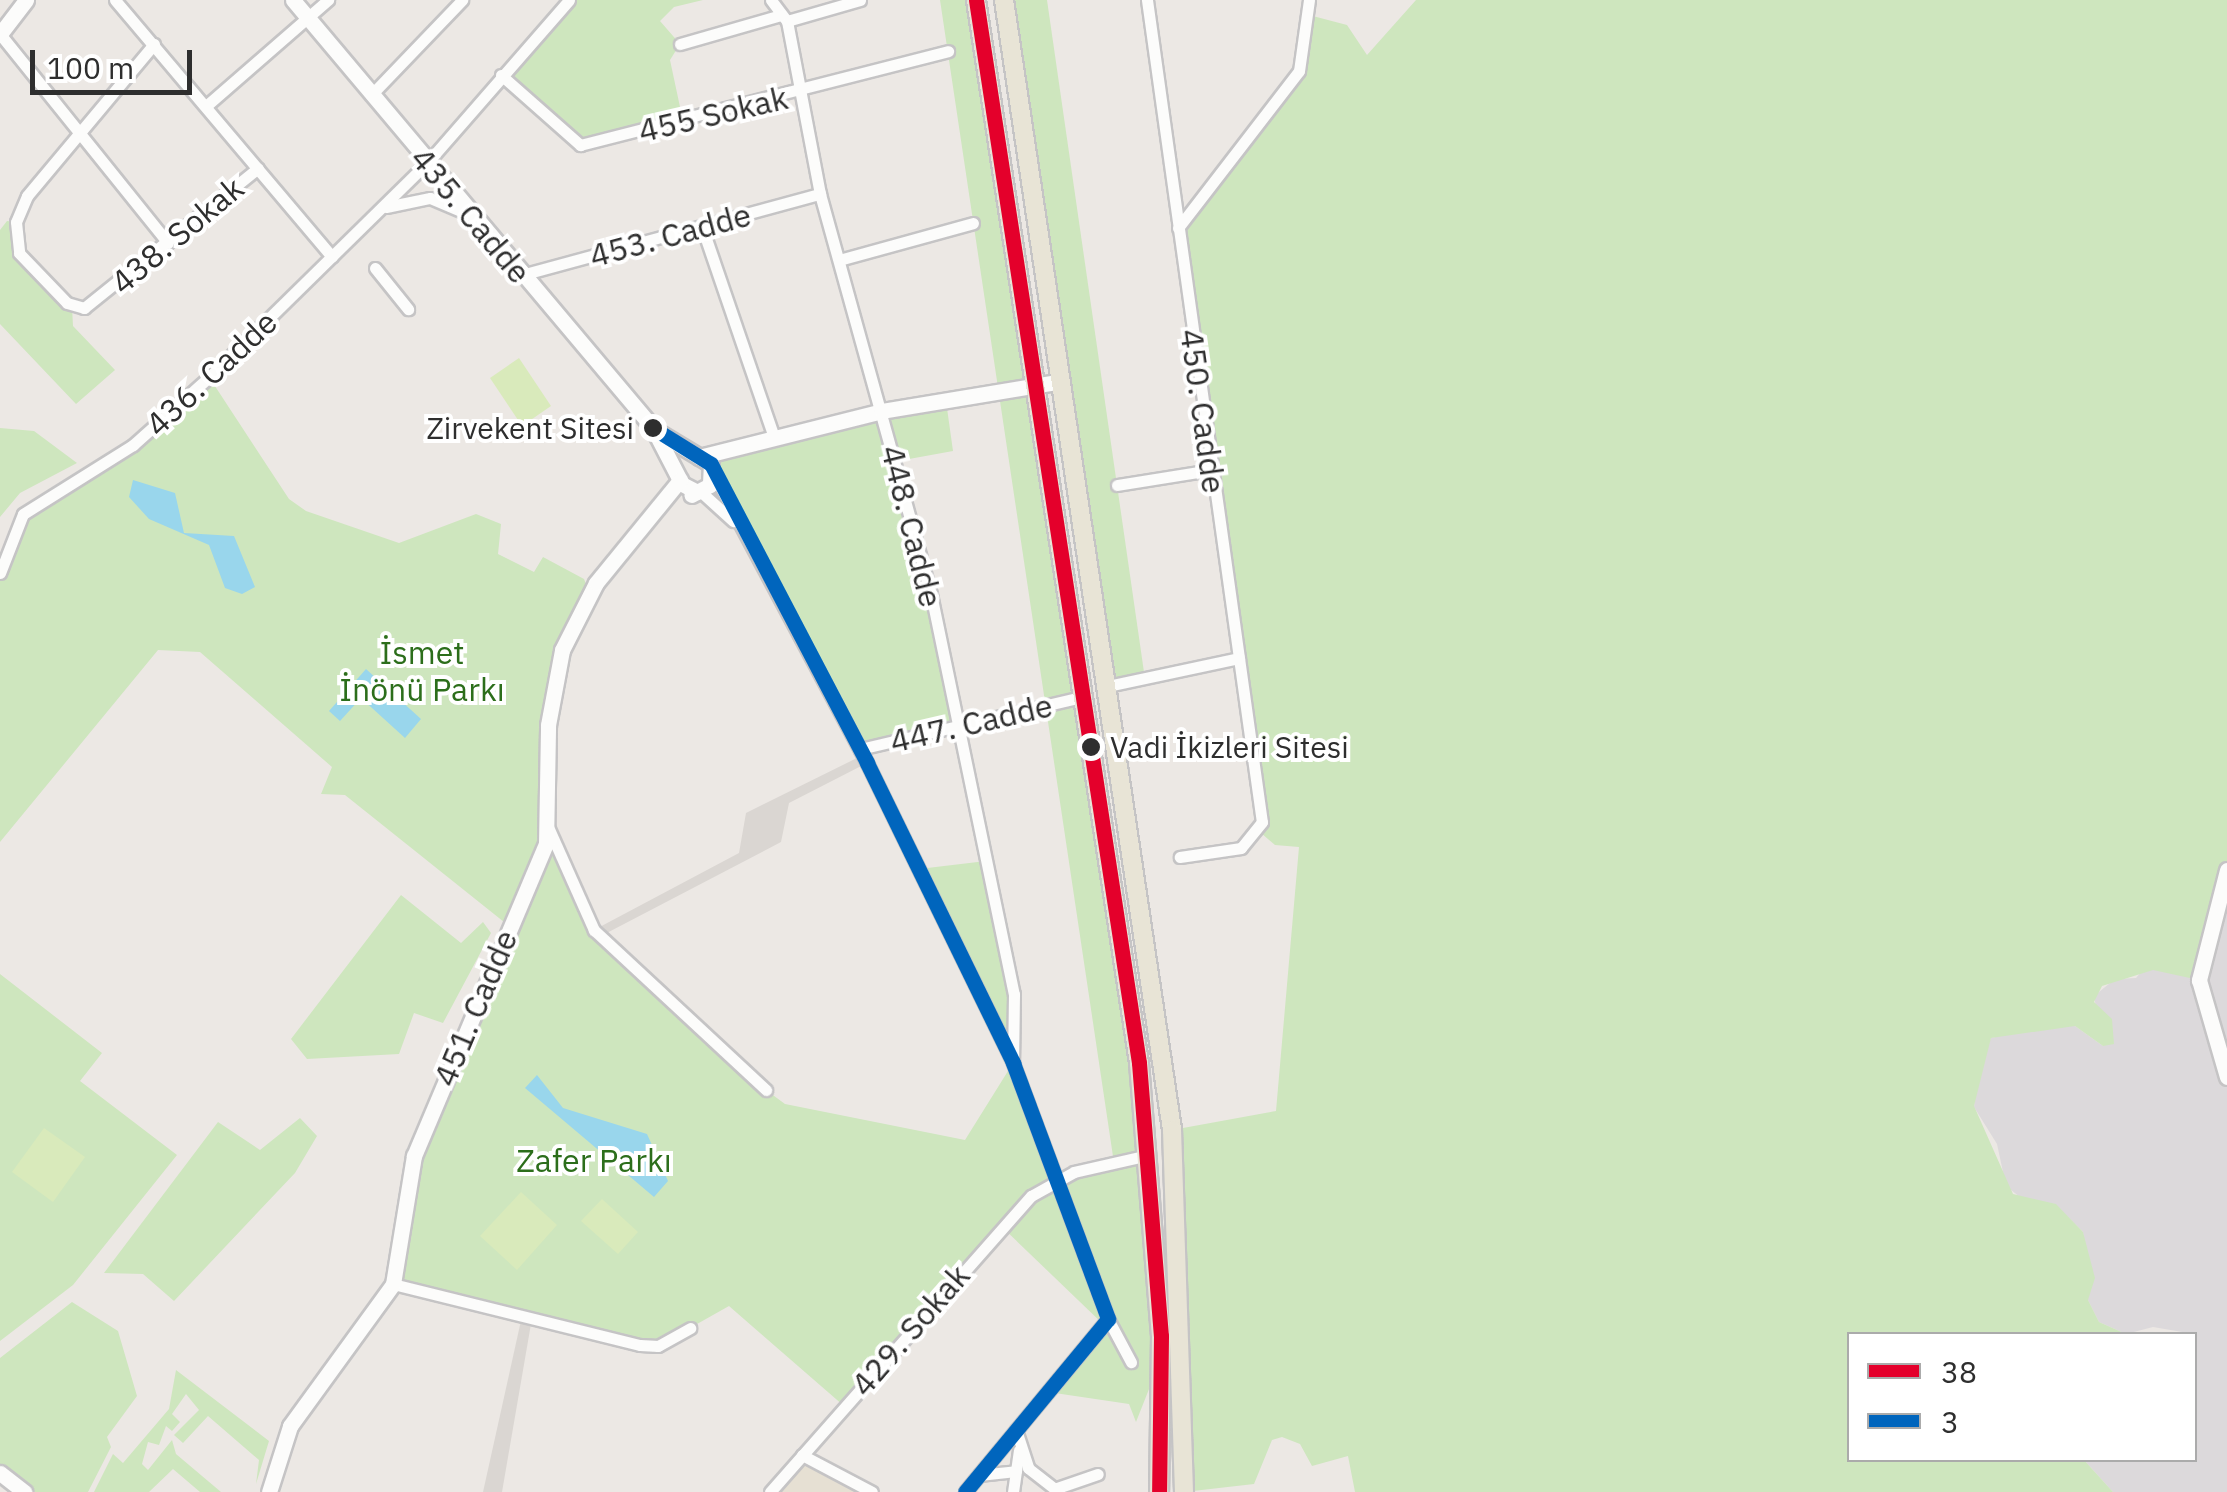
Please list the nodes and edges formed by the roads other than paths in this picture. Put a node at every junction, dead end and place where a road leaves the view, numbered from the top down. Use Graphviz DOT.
graph roads {
  1 [pos="26,0"];
  2 [pos="115,0"];
  3 [pos="292,0"];
  4 [pos="328,0"];
  5 [pos="462,0"];
  6 [pos="569,0"];
  7 [pos="771,0"];
  8 [pos="860,0"];
  9 [pos="976,0"];
  10 [pos="1004,0"];
  11 [pos="1147,0"];
  12 [pos="1309,0"];
  13 [pos="784,18"];
  14 [pos="310,20"];
  15 [pos="0,34"];
  16 [pos="154,44"];
  17 [pos="680,44"];
  18 [pos="948,51"];
  19 [pos="502,75"];
  20 [pos="804,92"];
  21 [pos="372,95"];
  22 [pos="206,106"];
  23 [pos="79,133"];
  24 [pos="427,163"];
  25 [pos="258,168"];
  26 [pos="820,194"];
  27 [pos="382,209"];
  28 [pos="470,215"];
  29 [pos="973,223"];
  30 [pos="702,227"];
  31 [pos="1178,228"];
  32 [pos="168,243"];
  33 [pos="332,257"];
  34 [pos="839,260"];
  35 [pos="375,268"];
  36 [pos="521,275"];
  37 [pos="408,308"];
  38 [pos="1058,382"];
  39 [pos="1032,387"];
  40 [pos="882,411"];
  41 [pos="652,428"];
  42 [pos="774,437"];
  43 [pos="746,444"];
  44 [pos="697,457"];
  45 [pos="1211,470"];
  46 [pos="714,474"];
  47 [pos="680,479"];
  48 [pos="1117,485"];
  49 [pos="698,492"];
  50 [pos="654,518"];
  51 [pos="746,534"];
  52 [pos="0,574"];
  53 [pos="1239,658"];
  54 [pos="1103,687"];
  55 [pos="1082,697"];
  56 [pos="957,722"];
  57 [pos="860,749"];
  58 [pos="548,828"];
  59 [pos="1180,857"];
  60 [pos="2227,870"];
  61 [pos="1013,1064"];
  62 [pos="2227,1078"];
  63 [pos="766,1090"];
  64 [pos="1150,1155"];
  65 [pos="1058,1178"];
  66 [pos="393,1284"];
  67 [pos="1108,1319"];
  68 [pos="690,1328"];
  69 [pos="1130,1362"];
  70 [pos="1016,1430"];
  71 [pos="1019,1450"];
  72 [pos="802,1454"];
  73 [pos="1016,1472"];
  74 [pos="0,1473"];
  75 [pos="1098,1474"];
  76 [pos="978,1475"];
  77 [pos="1058,1490"];
  78 [pos="24,1492"];
  79 [pos="269,1492"];
  80 [pos="770,1492"];
  81 [pos="872,1492"];
  82 [pos="964,1492"];
  83 [pos="1012,1492"];
  84 [pos="1159,1492"];
  85 [pos="1184,1492"];
  1 -- 15 [label="street"];
  2 -- 16 [label="street"];
  3 -- 14 [label="street, 435. Cadde"];
  4 -- 14 [label="street"];
  5 -- 21 [label="street"];
  6 -- 19 [label="street, 436. Cadde"];
  7 -- 13 [label="street, 448. Cadde"];
  8 -- 13 [label="street"];
  9 -- 39 [label="main road"];
  10 -- 38 [label="main road"];
  11 -- 31 [label="street, 450. Cadde"];
  12 -- 31 [label="street"];
  13 -- 17 [label="street"];
  13 -- 20 [label="street, 448. Cadde"];
  14 -- 21 [label="street, 435. Cadde"];
  14 -- 22 [label="street"];
  15 -- 23 [label="street"];
  16 -- 22 [label="street"];
  16 -- 23 [label="street, 438. Sokak"];
  18 -- 20 [label="street, 455 Sokak"];
  19 -- 20 [label="street, 455 Sokak"];
  19 -- 24 [label="street, 436. Cadde"];
  20 -- 26 [label="street, 448. Cadde"];
  21 -- 24 [label="street, 435. Cadde"];
  22 -- 25 [label="street"];
  23 -- 32 [label="street"];
  23 -- 32 [label="street, 438. Sokak"];
  24 -- 27 [label="street, 436. Cadde"];
  24 -- 28 [label="street, 435. Cadde"];
  25 -- 32 [label="street, 438. Sokak"];
  25 -- 33 [label="street"];
  26 -- 30 [label="street, 453. Cadde"];
  26 -- 34 [label="street, 448. Cadde"];
  27 -- 28 [label="street"];
  27 -- 33 [label="street, 436. Cadde"];
  28 -- 36 [label="street, 435. Cadde"];
  29 -- 34 [label="street"];
  30 -- 36 [label="street, 453. Cadde"];
  30 -- 42 [label="street"];
  31 -- 45 [label="street, 450. Cadde"];
  33 -- 52 [label="street, 436. Cadde"];
  34 -- 40 [label="street, 448. Cadde"];
  35 -- 37 [label="street"];
  36 -- 41 [label="street, 435. Cadde"];
  38 -- 39 [label="street"];
  38 -- 54 [label="main road"];
  39 -- 40 [label="street"];
  39 -- 55 [label="main road"];
  40 -- 42 [label="street"];
  40 -- 56 [label="street, 448. Cadde"];
  41 -- 44 [label="street"];
  41 -- 47 [label="street"];
  42 -- 43 [label="street"];
  43 -- 44 [label="street"];
  43 -- 46 [label="street"];
  44 -- 46 [label="street"];
  44 -- 47 [label="street"];
  45 -- 48 [label="street"];
  45 -- 53 [label="street, 450. Cadde"];
  46 -- 49 [label="street"];
  46 -- 51 [label="street"];
  47 -- 49 [label="street"];
  47 -- 50 [label="street"];
  49 -- 50 [label="street"];
  49 -- 51 [label="street"];
  50 -- 58 [label="street, 451. Cadde"];
  51 -- 57 [label="street"];
  53 -- 54 [label="street"];
  53 -- 59 [label="street, 450. Cadde"];
  54 -- 85 [label="main road"];
  55 -- 56 [label="street, 447. Cadde"];
  55 -- 64 [label="main road"];
  56 -- 57 [label="street, 447. Cadde"];
  56 -- 61 [label="street, 448. Cadde"];
  57 -- 61 [label="street"];
  58 -- 63 [label="street"];
  58 -- 66 [label="street, 451. Cadde"];
  60 -- 62 [label="street"];
  61 -- 65 [label="street"];
  64 -- 65 [label="street"];
  64 -- 84 [label="main road"];
  65 -- 67 [label="street"];
  65 -- 72 [label="street, 429. Sokak"];
  66 -- 68 [label="street"];
  66 -- 79 [label="street, 451. Cadde"];
  67 -- 69 [label="street"];
  67 -- 70 [label="street"];
  70 -- 71 [label="street"];
  70 -- 76 [label="street"];
  71 -- 73 [label="street"];
  71 -- 77 [label="street"];
  72 -- 80 [label="street, 429. Sokak"];
  72 -- 81 [label="street"];
  73 -- 76 [label="street"];
  73 -- 83 [label="street"];
  74 -- 78 [label="street"];
  75 -- 77 [label="street"];
  76 -- 82 [label="street"];
}
